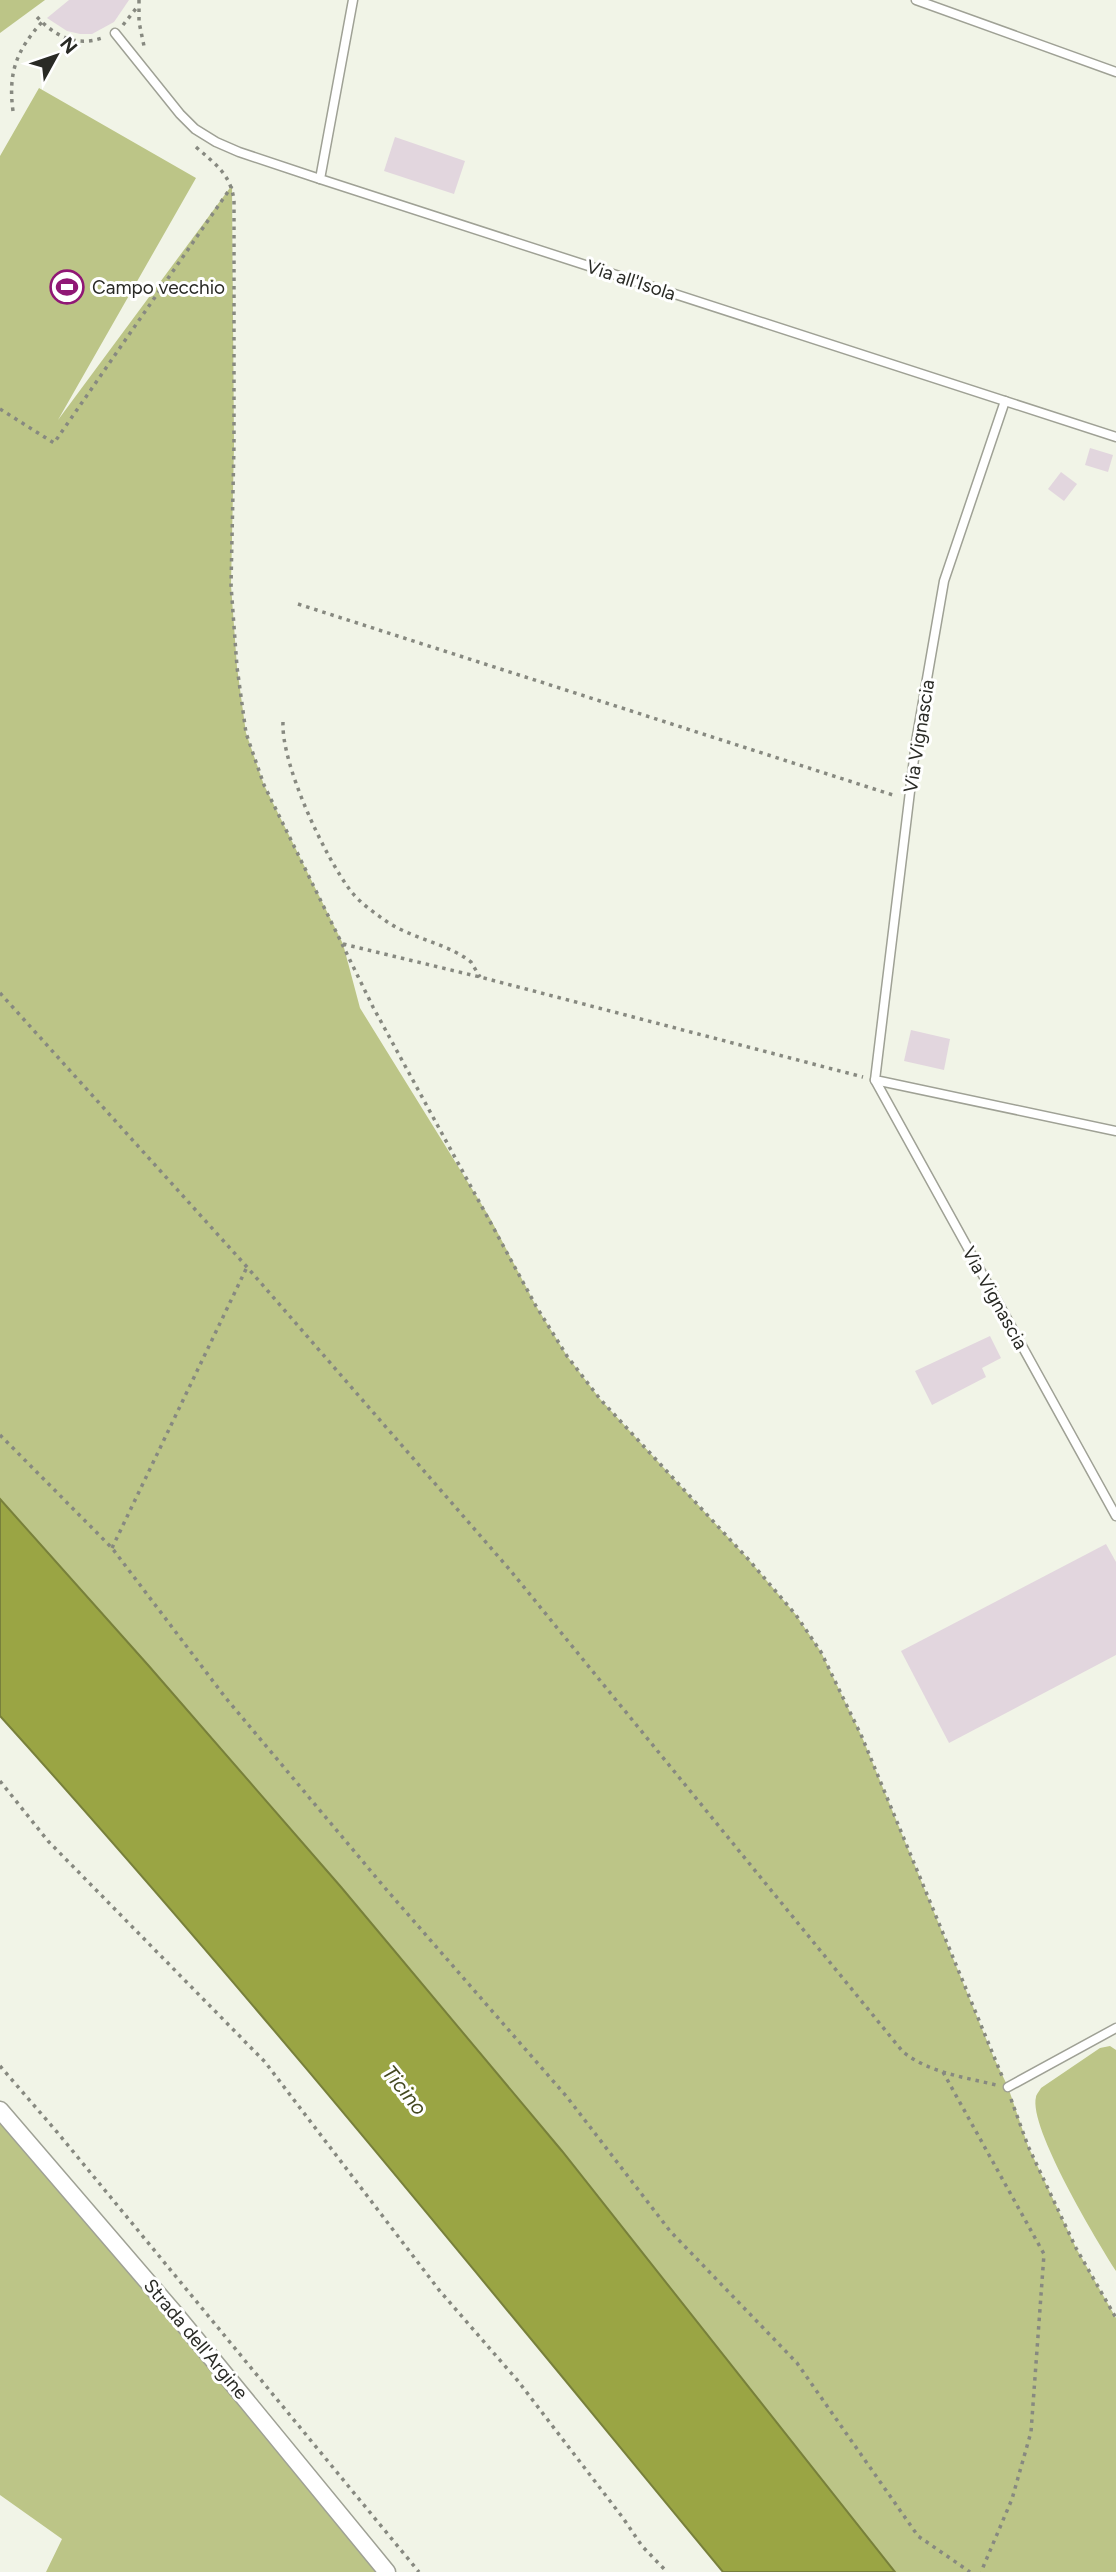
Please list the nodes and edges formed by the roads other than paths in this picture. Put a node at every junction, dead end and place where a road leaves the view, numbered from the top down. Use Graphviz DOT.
graph roads {
  1 [pos="353,0"];
  2 [pos="916,0"];
  3 [pos="115,33"];
  4 [pos="1116,72"];
  5 [pos="320,179"];
  6 [pos="1005,401"];
  7 [pos="1116,436"];
  8 [pos="875,1080"];
  9 [pos="1116,1131"];
  10 [pos="1116,1516"];
  11 [pos="1116,2028"];
  12 [pos="1008,2087"];
  13 [pos="0,2110"];
  14 [pos="387,2572"];
  1 -- 5 [label="lane"];
  2 -- 4 [label="lane"];
  3 -- 5 [label="lane, Via all'Isola"];
  5 -- 6 [label="lane, Via all'Isola"];
  6 -- 7 [label="lane, Via all'Isola"];
  6 -- 8 [label="lane, Via Vignascia"];
  8 -- 9 [label="lane"];
  8 -- 10 [label="lane, Via Vignascia"];
  11 -- 12 [label="lane"];
  13 -- 14 [label="street, Strada dell'Argine"];
}
